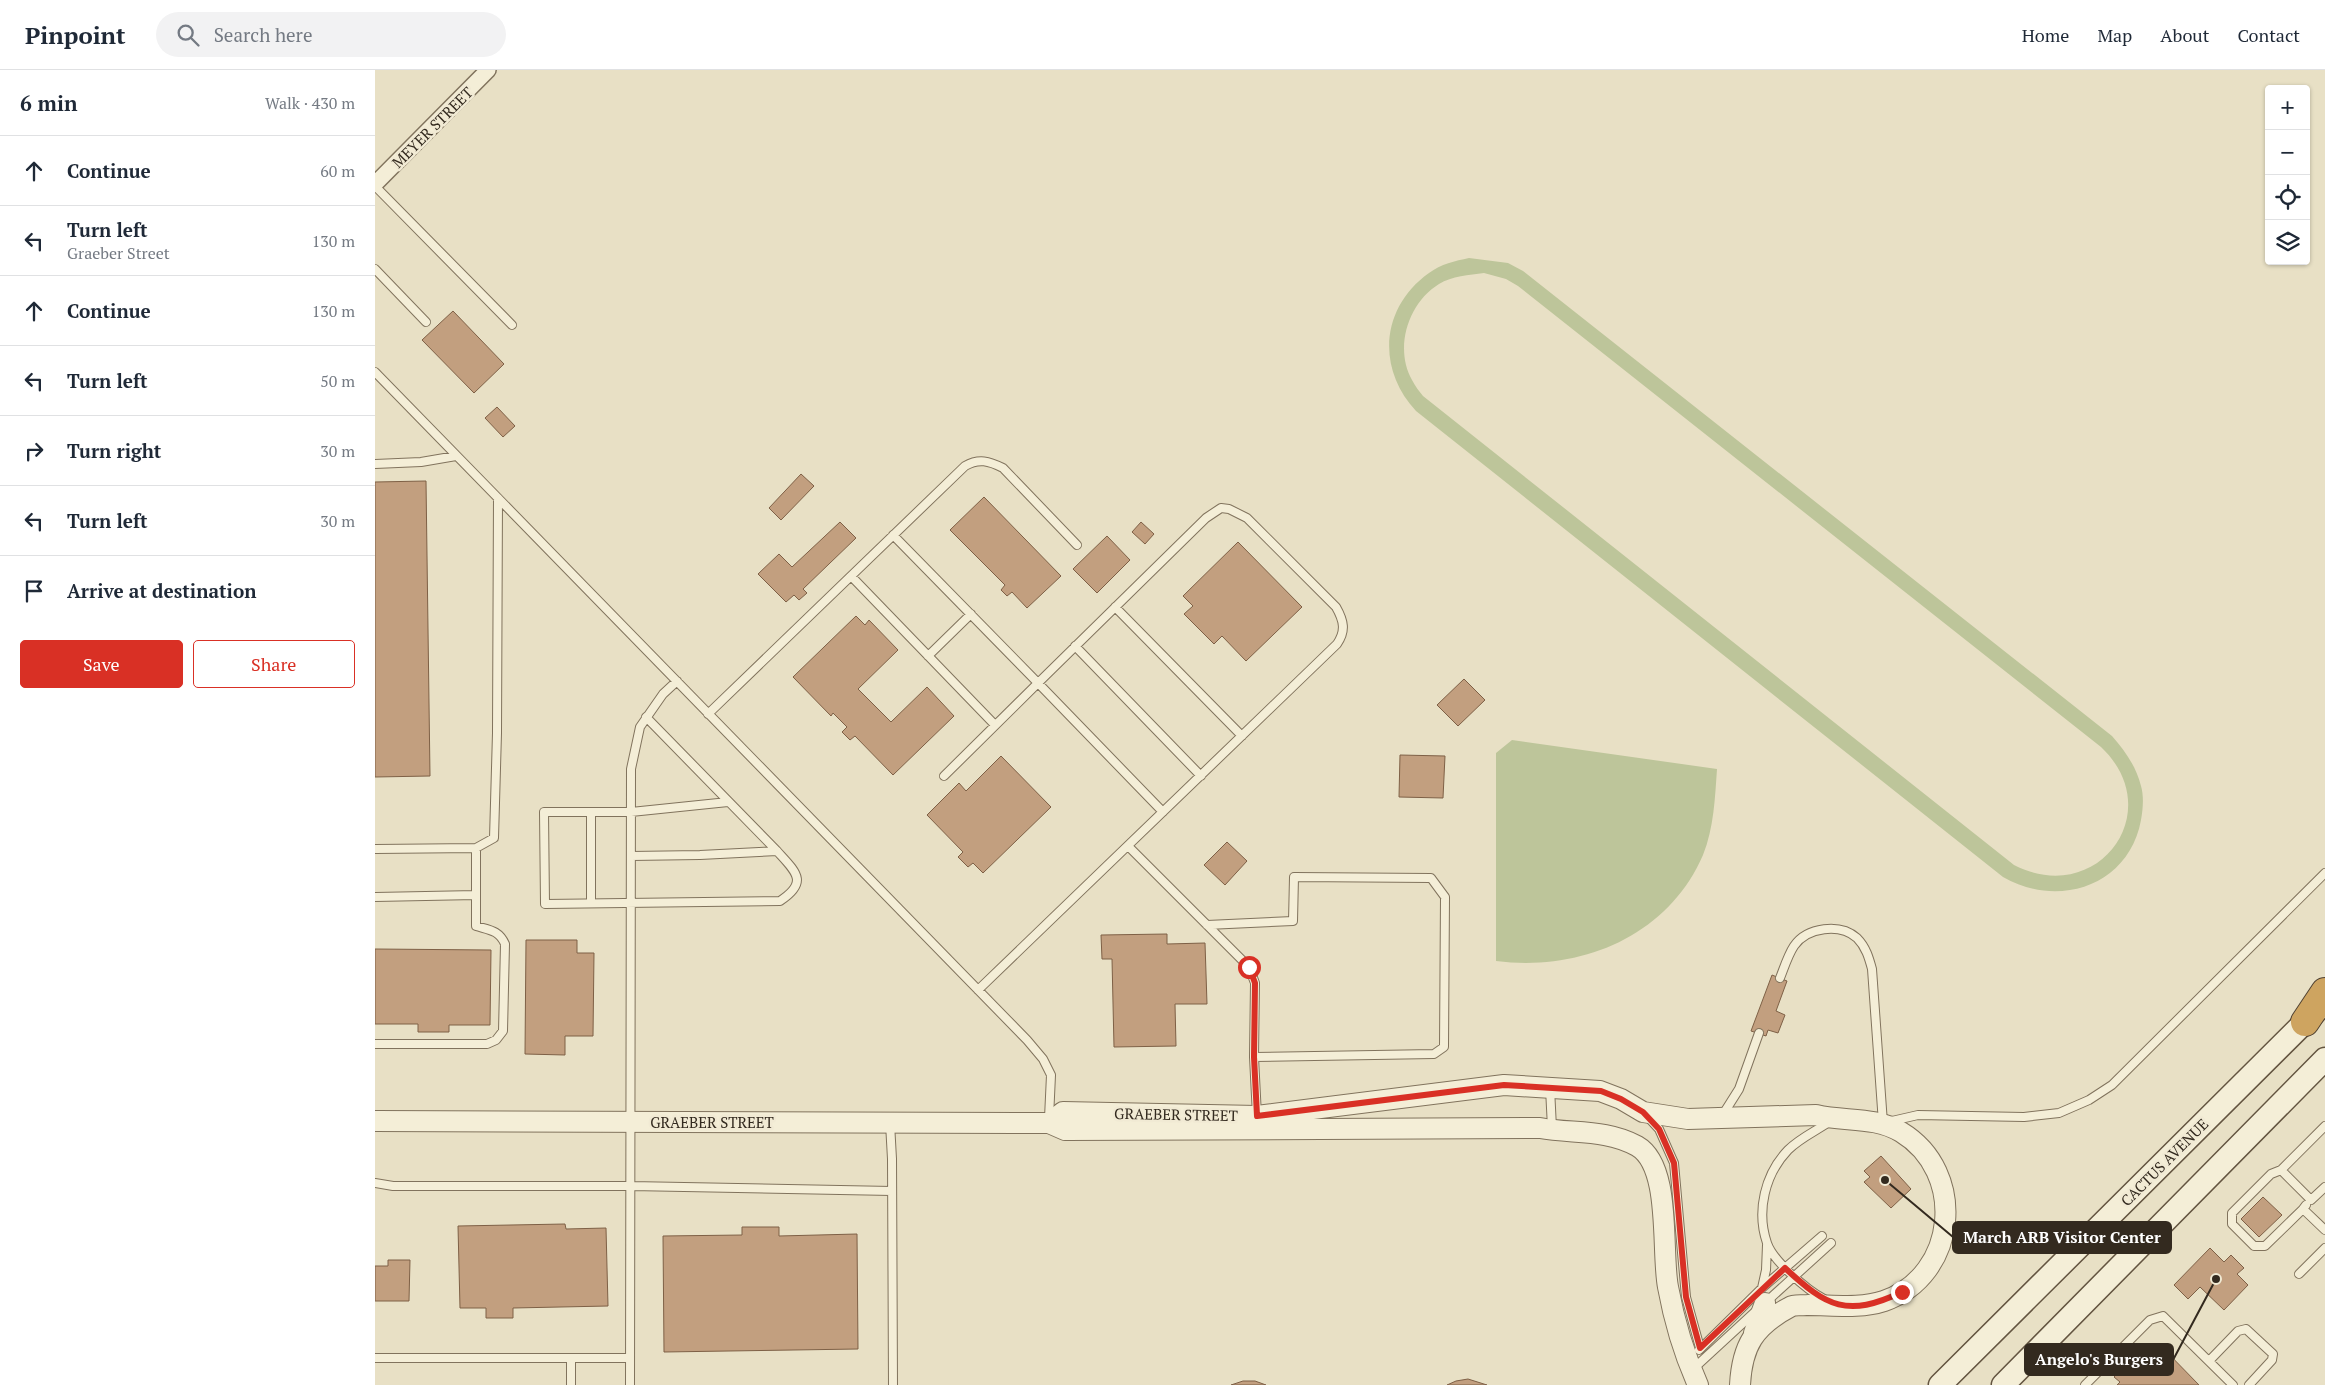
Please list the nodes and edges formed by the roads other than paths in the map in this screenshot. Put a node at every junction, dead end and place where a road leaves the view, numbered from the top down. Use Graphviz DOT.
graph roads {
  1 [pos="489,70"];
  2 [pos="375,185"];
  3 [pos="375,269"];
  4 [pos="427,322"];
  5 [pos="512,325"];
  6 [pos="375,372"];
  7 [pos="456,456"];
  8 [pos="375,464"];
  9 [pos="498,498"];
  10 [pos="893,535"];
  11 [pos="1077,545"];
  12 [pos="851,576"];
  13 [pos="1115,607"];
  14 [pos="971,614"];
  15 [pos="1075,646"];
  16 [pos="928,656"];
  17 [pos="677,681"];
  18 [pos="1038,683"];
  19 [pos="708,714"];
  20 [pos="647,717"];
  21 [pos="995,725"];
  22 [pos="1242,736"];
  23 [pos="944,776"];
  24 [pos="1201,776"];
  25 [pos="729,802"];
  26 [pos="591,812"];
  27 [pos="631,812"];
  28 [pos="1163,812"];
  29 [pos="1128,846"];
  30 [pos="476,848"];
  31 [pos="375,850"];
  32 [pos="777,851"];
  33 [pos="631,856"];
  34 [pos="2325,873"];
  35 [pos="476,895"];
  36 [pos="375,897"];
  37 [pos="631,902"];
  38 [pos="591,903"];
  39 [pos="1207,924"];
  40 [pos="1780,978"];
  41 [pos="979,990"];
  42 [pos="2325,992"];
  43 [pos="2325,1002"];
  44 [pos="2305,1022"];
  45 [pos="1759,1033"];
  46 [pos="375,1044"];
  47 [pos="1254,1057"];
  48 [pos="2325,1059"];
  49 [pos="1550,1088"];
  50 [pos="1643,1112"];
  51 [pos="1257,1116"];
  52 [pos="1721,1118"];
  53 [pos="1833,1119"];
  54 [pos="375,1121"];
  55 [pos="632,1122"];
  56 [pos="890,1123"];
  57 [pos="1049,1123"];
  58 [pos="1883,1123"];
  59 [pos="2325,1126"];
  60 [pos="1552,1130"];
  61 [pos="2281,1170"];
  62 [pos="375,1183"];
  63 [pos="631,1186"];
  64 [pos="2325,1187"];
  65 [pos="892,1191"];
  66 [pos="2311,1200"];
  67 [pos="2303,1209"];
  68 [pos="2325,1230"];
  69 [pos="1822,1236"];
  70 [pos="1831,1243"];
  71 [pos="1767,1245"];
  72 [pos="2325,1248"];
  73 [pos="1785,1268"];
  74 [pos="2299,1274"];
  75 [pos="1794,1276"];
  76 [pos="1764,1296"];
  77 [pos="1833,1305"];
  78 [pos="1751,1339"];
  79 [pos="375,1358"];
  80 [pos="571,1358"];
  81 [pos="631,1358"];
  82 [pos="2209,1361"];
  83 [pos="1694,1366"];
  84 [pos="1942,1381"];
  85 [pos="2011,1383"];
  86 [pos="571,1385"];
  87 [pos="630,1385"];
  88 [pos="893,1385"];
  89 [pos="1739,1385"];
  90 [pos="2085,1385"];
  91 [pos="2233,1385"];
  92 [pos="2249,1385"];
  1 -- 2 [label="street, MEYER STREET"];
  2 -- 5 [label="lane"];
  3 -- 4 [label="lane"];
  6 -- 7 [label="lane"];
  7 -- 8 [label="lane"];
  7 -- 9 [label="lane"];
  9 -- 17 [label="lane"];
  9 -- 30 [label="lane"];
  10 -- 11 [label="lane"];
  10 -- 12 [label="lane"];
  10 -- 14 [label="lane"];
  12 -- 16 [label="lane"];
  12 -- 19 [label="lane"];
  13 -- 15 [label="lane"];
  13 -- 22 [label="lane"];
  13 -- 22 [label="lane"];
  14 -- 16 [label="lane"];
  14 -- 18 [label="lane"];
  15 -- 18 [label="lane"];
  15 -- 24 [label="lane"];
  16 -- 21 [label="lane"];
  17 -- 19 [label="lane"];
  17 -- 20 [label="lane"];
  18 -- 21 [label="lane"];
  18 -- 28 [label="lane"];
  19 -- 41 [label="lane"];
  20 -- 25 [label="lane"];
  20 -- 27 [label="lane"];
  21 -- 23 [label="lane"];
  22 -- 24 [label="lane"];
  24 -- 28 [label="lane"];
  25 -- 27 [label="lane"];
  25 -- 32 [label="lane"];
  26 -- 27 [label="lane"];
  26 -- 38 [label="lane"];
  26 -- 38 [label="lane"];
  27 -- 33 [label="lane"];
  28 -- 29 [label="lane"];
  29 -- 39 [label="lane"];
  29 -- 41 [label="lane"];
  30 -- 31 [label="lane"];
  30 -- 35 [label="lane"];
  32 -- 33 [label="lane"];
  32 -- 37 [label="lane"];
  33 -- 37 [label="lane"];
  34 -- 58 [label="lane"];
  35 -- 36 [label="lane"];
  35 -- 46 [label="lane"];
  37 -- 38 [label="lane"];
  37 -- 55 [label="lane"];
  39 -- 47 [label="lane"];
  39 -- 47 [label="lane"];
  40 -- 58 [label="lane"];
  41 -- 57 [label="lane"];
  42 -- 44 [label="highway"];
  43 -- 44 [label="main road, CACTUS AVENUE"];
  44 -- 84 [label="main road, CACTUS AVENUE"];
  45 -- 52 [label="lane"];
  47 -- 51 [label="lane"];
  48 -- 85 [label="main road"];
  49 -- 50 [label="street, GRAEBER STREET"];
  49 -- 51 [label="street, GRAEBER STREET"];
  49 -- 60 [label="lane"];
  50 -- 52 [label="street"];
  50 -- 83 [label="lane"];
  51 -- 57 [label="street, GRAEBER STREET"];
  52 -- 53 [label="street"];
  53 -- 58 [label="street"];
  53 -- 71 [label="lane"];
  54 -- 55 [label="street, GRAEBER STREET"];
  55 -- 56 [label="street, GRAEBER STREET"];
  55 -- 63 [label="lane"];
  56 -- 57 [label="street, GRAEBER STREET"];
  56 -- 65 [label="lane"];
  57 -- 60 [label="street, GRAEBER STREET"];
  58 -- 77 [label="street"];
  59 -- 61 [label="lane"];
  60 -- 83 [label="street, GRAEBER STREET"];
  61 -- 66 [label="lane"];
  61 -- 67 [label="lane"];
  62 -- 63 [label="lane"];
  63 -- 65 [label="lane"];
  63 -- 81 [label="lane"];
  64 -- 66 [label="lane"];
  65 -- 88 [label="lane"];
  66 -- 67 [label="lane"];
  67 -- 68 [label="lane"];
  69 -- 73 [label="lane"];
  70 -- 75 [label="lane"];
  71 -- 73 [label="lane"];
  71 -- 76 [label="lane"];
  72 -- 74 [label="lane"];
  73 -- 75 [label="lane"];
  73 -- 76 [label="lane"];
  75 -- 76 [label="lane"];
  75 -- 77 [label="lane"];
  76 -- 78 [label="street"];
  76 -- 83 [label="lane"];
  76 -- 83 [label="lane"];
  77 -- 78 [label="street"];
  78 -- 89 [label="street"];
  79 -- 80 [label="lane"];
  80 -- 81 [label="lane"];
  80 -- 86 [label="lane"];
  81 -- 87 [label="lane"];
  82 -- 90 [label="lane"];
  82 -- 91 [label="lane"];
  82 -- 92 [label="lane"];
}
